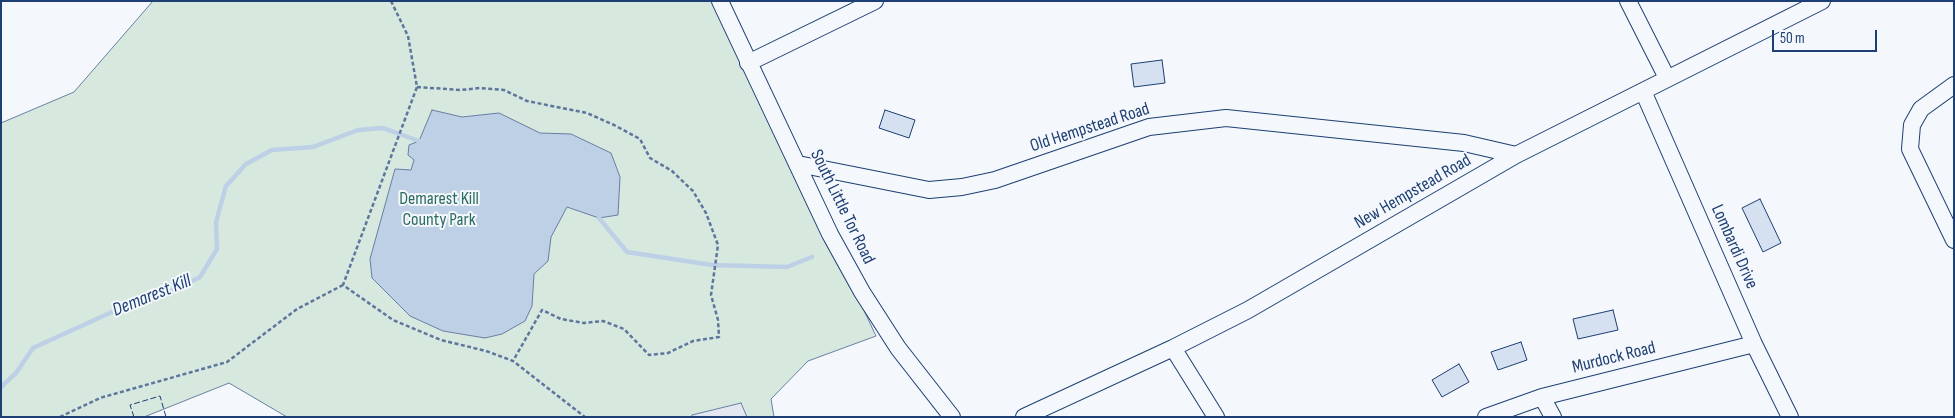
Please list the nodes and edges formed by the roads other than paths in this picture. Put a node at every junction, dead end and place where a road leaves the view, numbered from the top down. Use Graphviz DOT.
graph roads {
  1 [pos="720,1"];
  2 [pos="875,1"];
  3 [pos="1628,1"];
  4 [pos="1822,1"];
  5 [pos="748,63"];
  6 [pos="1667,78"];
  7 [pos="1954,85"];
  8 [pos="1644,91"];
  9 [pos="1516,155"];
  10 [pos="798,164"];
  11 [pos="1954,240"];
  12 [pos="1754,344"];
  13 [pos="1173,348"];
  14 [pos="1542,397"];
  15 [pos="952,417"];
  16 [pos="1024,417"];
  17 [pos="1216,417"];
  18 [pos="1486,417"];
  19 [pos="1553,417"];
  20 [pos="1790,417"];
  1 -- 5 [label="street, South Little Tor Road"];
  2 -- 5 [label="street"];
  3 -- 6 [label="street"];
  4 -- 6 [label="street, New Hempstead Road"];
  5 -- 10 [label="street, South Little Tor Road"];
  6 -- 8 [label="street, New Hempstead Road"];
  7 -- 11 [label="street"];
  8 -- 9 [label="street, New Hempstead Road"];
  8 -- 12 [label="street, Lombardi Drive"];
  9 -- 10 [label="street, Old Hempstead Road"];
  9 -- 13 [label="street, New Hempstead Road"];
  10 -- 15 [label="street, South Little Tor Road"];
  12 -- 14 [label="street, Murdock Road"];
  12 -- 20 [label="street, Lombardi Drive"];
  13 -- 16 [label="street, New Hempstead Road"];
  13 -- 17 [label="street"];
  14 -- 18 [label="street, Murdock Road"];
  14 -- 19 [label="street"];
}
